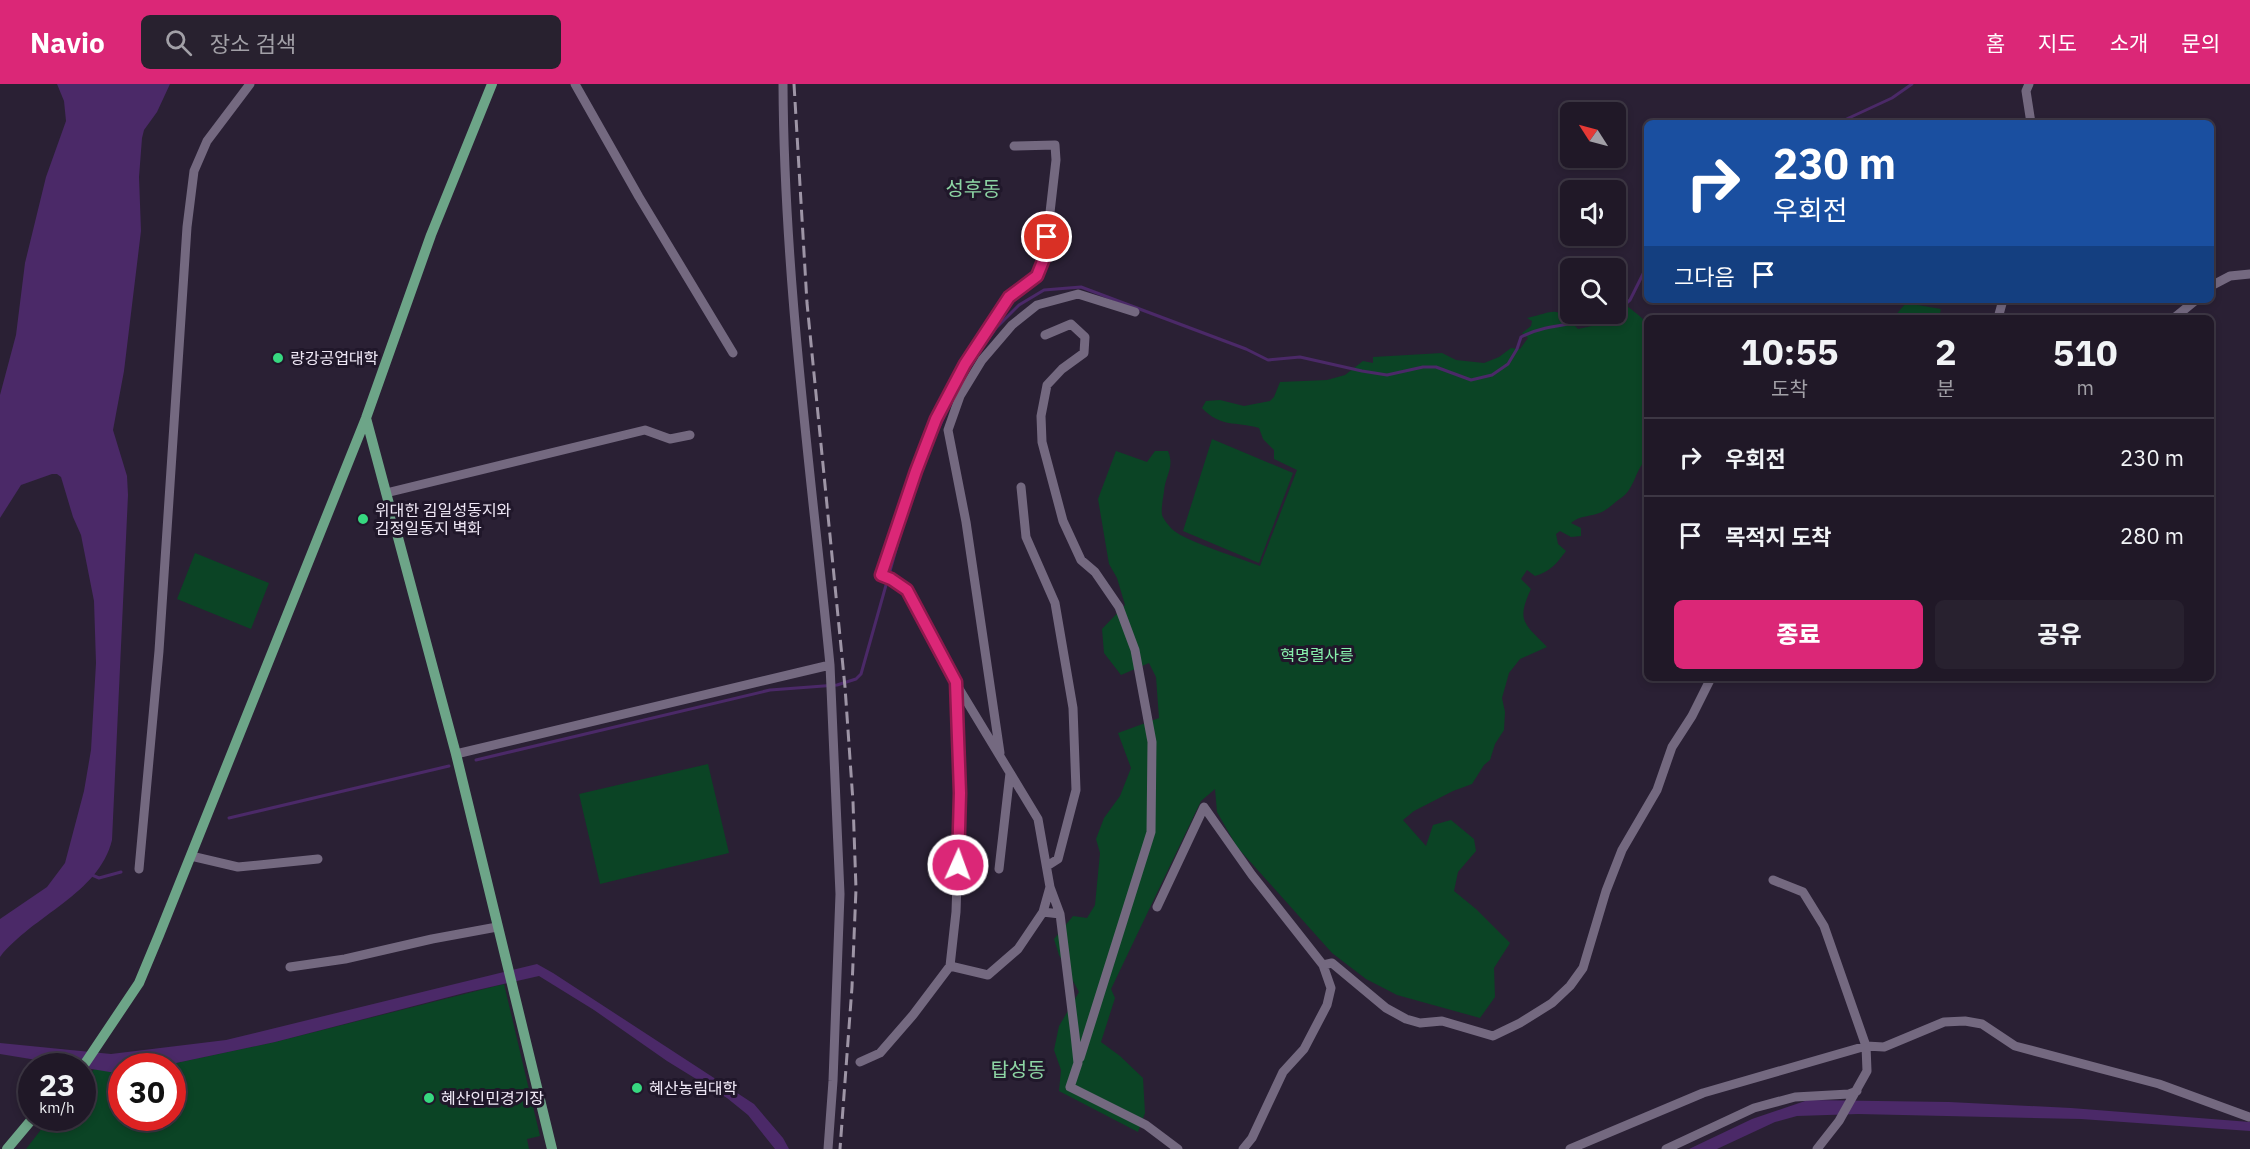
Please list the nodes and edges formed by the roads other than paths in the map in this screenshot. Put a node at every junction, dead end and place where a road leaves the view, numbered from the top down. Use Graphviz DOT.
graph roads {
  1 [pos="250,84"];
  2 [pos="492,84"];
  3 [pos="575,84"];
  4 [pos="783,84"];
  5 [pos="2029,84"];
  6 [pos="2031,120"];
  7 [pos="1014,146"];
  8 [pos="2250,274"];
  9 [pos="2214,284"];
  10 [pos="2192,303"];
  11 [pos="1135,312"];
  12 [pos="2178,315"];
  13 [pos="1045,335"];
  14 [pos="733,353"];
  15 [pos="366,417"];
  16 [pos="690,435"];
  17 [pos="1021,487"];
  18 [pos="386,493"];
  19 [pos="830,665"];
  20 [pos="1710,681"];
  21 [pos="956,682"];
  22 [pos="456,754"];
  23 [pos="1001,759"];
  24 [pos="1010,773"];
  25 [pos="191,856"];
  26 [pos="318,859"];
  27 [pos="1047,866"];
  28 [pos="139,869"];
  29 [pos="999,869"];
  30 [pos="1773,880"];
  31 [pos="1050,887"];
  32 [pos="1157,907"];
  33 [pos="1043,912"];
  34 [pos="1060,914"];
  35 [pos="497,927"];
  36 [pos="1323,965"];
  37 [pos="950,966"];
  38 [pos="290,967"];
  39 [pos="1866,1046"];
  40 [pos="92,1053"];
  41 [pos="860,1062"];
  42 [pos="1078,1063"];
  43 [pos="1856,1093"];
  44 [pos="2249,1117"];
  45 [pos="22,1131"];
  46 [pos="7,1149"];
  47 [pos="552,1149"];
  48 [pos="828,1149"];
  49 [pos="1178,1149"];
  50 [pos="1244,1149"];
  51 [pos="1570,1149"];
  52 [pos="1666,1149"];
  53 [pos="1817,1149"];
  1 -- 28 [label="street"];
  2 -- 15 [label="main road"];
  3 -- 14 [label="street"];
  4 -- 19 [label="street"];
  5 -- 6 [label="street"];
  7 -- 21 [label="street"];
  8 -- 9 [label="street"];
  10 -- 12 [label="street"];
  11 -- 23 [label="street"];
  13 -- 42 [label="street"];
  15 -- 18 [label="main road"];
  15 -- 25 [label="main road"];
  16 -- 18 [label="street"];
  17 -- 27 [label="street"];
  18 -- 22 [label="main road"];
  19 -- 22 [label="street"];
  19 -- 48 [label="street"];
  20 -- 36 [label="street"];
  21 -- 23 [label="street"];
  21 -- 37 [label="street"];
  22 -- 35 [label="main road"];
  23 -- 24 [label="street"];
  24 -- 27 [label="street"];
  24 -- 29 [label="street"];
  25 -- 26 [label="street"];
  25 -- 40 [label="main road"];
  27 -- 31 [label="street"];
  30 -- 39 [label="street"];
  31 -- 33 [label="street"];
  31 -- 34 [label="street"];
  32 -- 36 [label="street"];
  33 -- 34 [label="street"];
  33 -- 37 [label="street"];
  34 -- 42 [label="street"];
  35 -- 38 [label="street"];
  35 -- 47 [label="main road"];
  36 -- 50 [label="street"];
  37 -- 41 [label="street"];
  39 -- 43 [label="street"];
  39 -- 44 [label="street"];
  39 -- 51 [label="street"];
  42 -- 49 [label="street"];
  43 -- 52 [label="street"];
  43 -- 53 [label="street"];
  45 -- 46 [label="main road"];
}
